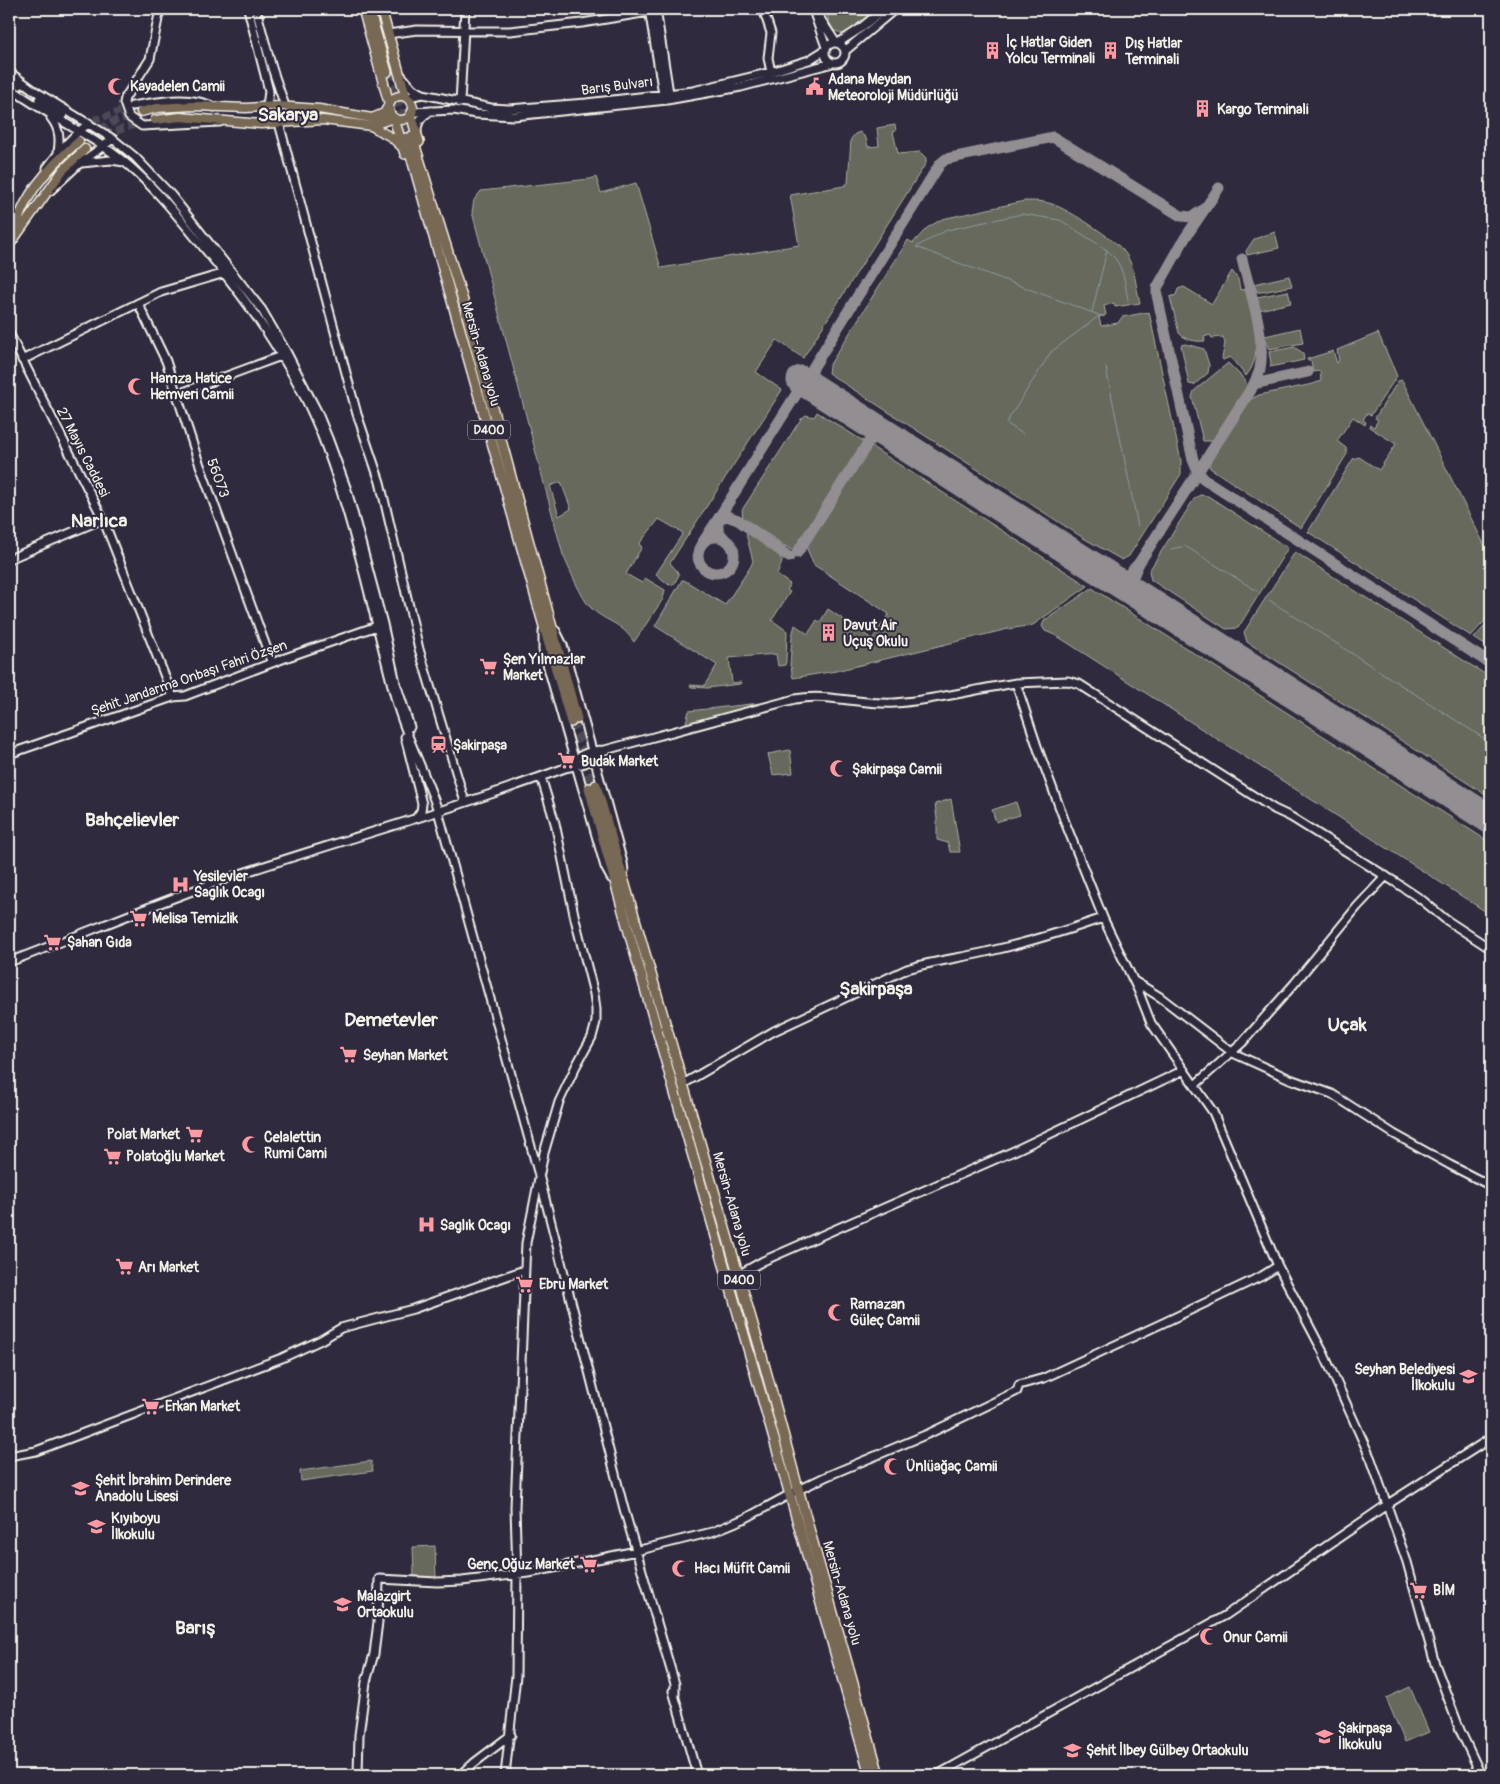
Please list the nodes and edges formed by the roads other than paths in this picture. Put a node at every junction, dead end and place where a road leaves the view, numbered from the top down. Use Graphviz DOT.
graph roads {
  1 [pos="160,9"];
  2 [pos="248,9"];
  3 [pos="256,9"];
  4 [pos="363,9"];
  5 [pos="369,9"];
  6 [pos="374,9"];
  7 [pos="381,9"];
  8 [pos="465,9"];
  9 [pos="667,9"];
  10 [pos="763,9"];
  11 [pos="813,9"];
  12 [pos="884,9"];
  13 [pos="895,9"];
  14 [pos="653,10"];
  15 [pos="464,30"];
  16 [pos="388,34"];
  17 [pos="837,43"];
  18 [pos="826,48"];
  19 [pos="845,51"];
  20 [pos="834,63"];
  21 [pos="391,71"];
  22 [pos="9,72"];
  23 [pos="771,72"];
  24 [pos="9,77"];
  25 [pos="740,84"];
  26 [pos="10,90"];
  27 [pos="423,94"];
  28 [pos="666,95"];
  29 [pos="407,97"];
  30 [pos="460,103"];
  31 [pos="389,104"];
  32 [pos="132,106"];
  33 [pos="268,106"];
  34 [pos="285,106"];
  35 [pos="586,106"];
  36 [pos="215,107"];
  37 [pos="432,111"];
  38 [pos="141,112"];
  39 [pos="412,113"];
  40 [pos="48,114"];
  41 [pos="63,115"];
  42 [pos="394,118"];
  43 [pos="155,120"];
  44 [pos="225,121"];
  45 [pos="88,123"];
  46 [pos="282,123"];
  47 [pos="268,124"];
  48 [pos="370,126"];
  49 [pos="77,132"];
  50 [pos="113,138"];
  51 [pos="408,139"];
  52 [pos="79,141"];
  53 [pos="102,147"];
  54 [pos="85,149"];
  55 [pos="58,152"];
  56 [pos="135,156"];
  57 [pos="80,163"];
  58 [pos="127,164"];
  59 [pos="36,185"];
  60 [pos="44,197"];
  61 [pos="9,208"];
  62 [pos="23,208"];
  63 [pos="32,213"];
  64 [pos="19,219"];
  65 [pos="15,236"];
  66 [pos="9,246"];
  67 [pos="225,273"];
  68 [pos="138,303"];
  69 [pos="9,333"];
  70 [pos="281,356"];
  71 [pos="22,360"];
  72 [pos="178,394"];
  73 [pos="103,518"];
  74 [pos="9,560"];
  75 [pos="546,610"];
  76 [pos="377,626"];
  77 [pos="544,628"];
  78 [pos="272,663"];
  79 [pos="1016,684"];
  80 [pos="172,697"];
  81 [pos="398,710"];
  82 [pos="592,750"];
  83 [pos="606,750"];
  84 [pos="9,754"];
  85 [pos="595,759"];
  86 [pos="576,763"];
  87 [pos="541,777"];
  88 [pos="593,786"];
  89 [pos="465,802"];
  90 [pos="440,811"];
  91 [pos="416,818"];
  92 [pos="1386,876"];
  93 [pos="621,887"];
  94 [pos="1104,918"];
  95 [pos="1491,949"];
  96 [pos="9,962"];
  97 [pos="1134,981"];
  98 [pos="1233,1052"];
  99 [pos="1184,1070"];
  100 [pos="683,1084"];
  101 [pos="1195,1085"];
  102 [pos="539,1176"];
  103 [pos="1491,1186"];
  104 [pos="1278,1266"];
  105 [pos="524,1270"];
  106 [pos="738,1275"];
  107 [pos="1491,1438"];
  108 [pos="9,1456"];
  109 [pos="798,1490"];
  110 [pos="789,1495"];
  111 [pos="1388,1504"];
  112 [pos="633,1552"];
  113 [pos="517,1574"];
  114 [pos="510,1735"];
  115 [pos="358,1775"];
  116 [pos="461,1775"];
  117 [pos="505,1775"];
  118 [pos="697,1775"];
  119 [pos="870,1775"];
  120 [pos="879,1775"];
  121 [pos="937,1775"];
  122 [pos="1481,1775"];
  1 -- 44 [label="main road"];
  2 -- 33 [label="main road"];
  3 -- 34 [label="main road"];
  4 -- 21 [label="highway"];
  5 -- 21 [label="highway"];
  6 -- 21 [label="highway"];
  7 -- 16 [label="highway"];
  8 -- 15 [label="main road"];
  9 -- 14 [label="main road"];
  10 -- 23 [label="main road"];
  11 -- 17 [label="main road"];
  11 -- 18 [label="main road"];
  12 -- 17 [label="main road, Barış Bulvarı"];
  13 -- 19 [label="main road"];
  14 -- 15 [label="main road"];
  14 -- 28 [label="main road"];
  15 -- 16 [label="main road"];
  15 -- 30 [label="main road"];
  16 -- 21 [label="highway"];
  17 -- 18 [label="main road, Barış Bulvarı"];
  17 -- 19 [label="main road"];
  18 -- 20 [label="main road"];
  18 -- 23 [label="main road, Barış Bulvarı"];
  19 -- 20 [label="main road"];
  20 -- 25 [label="main road, Barış Bulvarı"];
  21 -- 27 [label="main road"];
  21 -- 29 [label="highway"];
  21 -- 31 [label="highway"];
  22 -- 45 [label="main road"];
  23 -- 25 [label="main road, Barış Bulvarı"];
  24 -- 41 [label="main road"];
  25 -- 28 [label="main road, Barış Bulvarı"];
  26 -- 40 [label="main road"];
  27 -- 29 [label="main road, Barış Bulvarı"];
  27 -- 30 [label="main road, Barış Bulvarı"];
  28 -- 35 [label="main road, Barış Bulvarı"];
  29 -- 31 [label="main road"];
  29 -- 39 [label="main road"];
  30 -- 35 [label="main road, Barış Bulvarı"];
  31 -- 34 [label="main road"];
  31 -- 42 [label="main road"];
  32 -- 36 [label="main road"];
  33 -- 34 [label="main road"];
  33 -- 36 [label="main road"];
  33 -- 47 [label="main road"];
  34 -- 46 [label="main road"];
  35 -- 37 [label="main road, Barış Bulvarı"];
  36 -- 38 [label="main road"];
  37 -- 39 [label="main road, Barış Bulvarı"];
  37 -- 51 [label="main road"];
  39 -- 42 [label="main road"];
  39 -- 51 [label="highway"];
  40 -- 49 [label="main road"];
  40 -- 55 [label="main road"];
  42 -- 48 [label="main road"];
  42 -- 51 [label="highway"];
  43 -- 44 [label="main road"];
  44 -- 47 [label="main road"];
  45 -- 49 [label="main road"];
  45 -- 50 [label="main road"];
  46 -- 47 [label="main road"];
  46 -- 48 [label="main road"];
  46 -- 89 [label="main road"];
  48 -- 51 [label="main road"];
  49 -- 53 [label="main road"];
  49 -- 55 [label="main road"];
  50 -- 53 [label="main road"];
  50 -- 56 [label="main road"];
  51 -- 75 [label="highway, Mersin-Adana yolu / D400"];
  51 -- 77 [label="highway, Mersin-Adana yolu / D400"];
  52 -- 59 [label="main road"];
  53 -- 57 [label="main road"];
  53 -- 58 [label="main road"];
  54 -- 60 [label="main road"];
  55 -- 59 [label="main road"];
  56 -- 58 [label="main road"];
  56 -- 90 [label="main road"];
  57 -- 58 [label="main road"];
  57 -- 60 [label="main road"];
  58 -- 67 [label="main road"];
  59 -- 62 [label="main road"];
  60 -- 63 [label="main road"];
  61 -- 64 [label="main road"];
  62 -- 63 [label="main road"];
  62 -- 64 [label="main road"];
  63 -- 65 [label="main road"];
  64 -- 65 [label="main road"];
  65 -- 66 [label="main road"];
  67 -- 68 [label="main road"];
  67 -- 70 [label="main road"];
  68 -- 71 [label="main road"];
  68 -- 72 [label="main road, 56073"];
  69 -- 71 [label="main road, 27 Mayıs Caddesi"];
  70 -- 72 [label="main road"];
  70 -- 76 [label="main road"];
  71 -- 73 [label="main road, 27 Mayıs Caddesi"];
  72 -- 78 [label="main road, 56073"];
  73 -- 74 [label="main road"];
  73 -- 80 [label="main road, 27 Mayıs Caddesi"];
  75 -- 77 [label="highway, Mersin-Adana yolu / D400"];
  75 -- 82 [label="main road"];
  76 -- 78 [label="main road, Şehit Jandarma Onbaşı Fahri Özşen"];
  76 -- 81 [label="main road"];
  77 -- 86 [label="main road"];
  78 -- 80 [label="main road, Şehit Jandarma Onbaşı Fahri Özşen"];
  79 -- 83 [label="main road"];
  79 -- 92 [label="main road"];
  79 -- 94 [label="main road"];
  80 -- 84 [label="main road, Şehit Jandarma Onbaşı Fahri Özşen"];
  81 -- 90 [label="main road"];
  81 -- 91 [label="main road"];
  82 -- 83 [label="main road"];
  82 -- 85 [label="main road"];
  82 -- 86 [label="main road"];
  83 -- 85 [label="main road"];
  85 -- 86 [label="main road"];
  85 -- 93 [label="main road"];
  86 -- 87 [label="main road"];
  86 -- 93 [label="main road"];
  87 -- 89 [label="main road"];
  87 -- 102 [label="main road"];
  88 -- 93 [label="highway, Mersin-Adana yolu / D400"];
  89 -- 90 [label="main road"];
  90 -- 91 [label="main road"];
  90 -- 102 [label="main road"];
  91 -- 96 [label="main road"];
  92 -- 95 [label="main road"];
  92 -- 98 [label="main road"];
  93 -- 100 [label="highway, Mersin-Adana yolu / D400"];
  93 -- 110 [label="highway, Mersin-Adana yolu / D400"];
  94 -- 97 [label="main road"];
  94 -- 100 [label="main road"];
  97 -- 98 [label="main road"];
  97 -- 99 [label="main road"];
  98 -- 101 [label="main road"];
  98 -- 103 [label="main road"];
  99 -- 101 [label="main road"];
  99 -- 106 [label="main road"];
  100 -- 106 [label="highway, Mersin-Adana yolu / D400"];
  101 -- 104 [label="main road"];
  102 -- 105 [label="main road"];
  102 -- 112 [label="main road"];
  104 -- 109 [label="main road"];
  104 -- 111 [label="main road"];
  105 -- 108 [label="main road"];
  105 -- 113 [label="main road"];
  106 -- 109 [label="highway, Mersin-Adana yolu / D400"];
  107 -- 111 [label="main road"];
  109 -- 110 [label="main road"];
  109 -- 120 [label="highway, Mersin-Adana yolu / D400"];
  110 -- 112 [label="main road"];
  110 -- 119 [label="highway, Mersin-Adana yolu / D400"];
  111 -- 121 [label="main road"];
  111 -- 122 [label="main road"];
  112 -- 113 [label="main road"];
  112 -- 118 [label="main road"];
  113 -- 114 [label="main road"];
  113 -- 115 [label="main road"];
  114 -- 116 [label="main road"];
  114 -- 117 [label="main road"];
}
